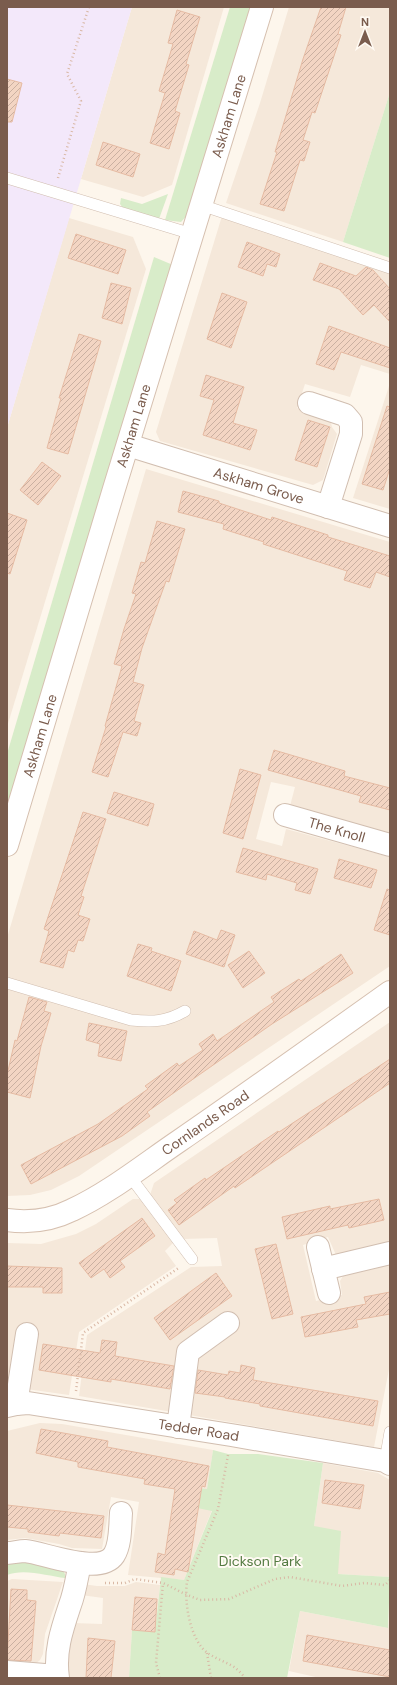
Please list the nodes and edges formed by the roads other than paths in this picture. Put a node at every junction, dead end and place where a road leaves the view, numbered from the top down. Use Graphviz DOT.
graph roads {
  1 [pos="262,7"];
  2 [pos="7,178"];
  3 [pos="201,205"];
  4 [pos="192,234"];
  5 [pos="390,268"];
  6 [pos="309,403"];
  7 [pos="128,445"];
  8 [pos="328,508"];
  9 [pos="390,526"];
  10 [pos="285,815"];
  11 [pos="390,844"];
  12 [pos="7,845"];
  13 [pos="7,983"];
  14 [pos="390,992"];
  15 [pos="185,1011"];
  16 [pos="129,1175"];
  17 [pos="7,1220"];
  18 [pos="318,1247"];
  19 [pos="390,1253"];
  20 [pos="192,1259"];
  21 [pos="324,1269"];
  22 [pos="329,1293"];
  23 [pos="228,1323"];
  24 [pos="28,1334"];
  25 [pos="11,1405"];
  26 [pos="178,1427"];
  27 [pos="390,1432"];
  28 [pos="388,1463"];
  29 [pos="122,1513"];
  30 [pos="7,1553"];
  31 [pos="90,1563"];
  32 [pos="7,1672"];
  33 [pos="58,1677"];
  1 -- 3 [label="street, Askham Lane"];
  2 -- 4 [label="lane"];
  3 -- 4 [label="street, Askham Lane"];
  3 -- 5 [label="lane"];
  4 -- 7 [label="street, Askham Lane"];
  6 -- 8 [label="street"];
  7 -- 8 [label="street, Askham Grove"];
  7 -- 12 [label="street, Askham Lane"];
  8 -- 9 [label="street, Askham Grove"];
  10 -- 11 [label="street, The Knoll"];
  13 -- 15 [label="lane"];
  14 -- 16 [label="street, Cornlands Road"];
  16 -- 17 [label="street, Cornlands Road"];
  16 -- 20 [label="lane"];
  18 -- 21 [label="street"];
  19 -- 21 [label="street"];
  21 -- 22 [label="street"];
  23 -- 26 [label="street"];
  24 -- 25 [label="street"];
  25 -- 26 [label="street, Tedder Road"];
  26 -- 28 [label="street, Tedder Road"];
  27 -- 28 [label="lane"];
  29 -- 31 [label="street"];
  30 -- 31 [label="street"];
  31 -- 33 [label="street"];
  32 -- 33 [label="street"];
}
